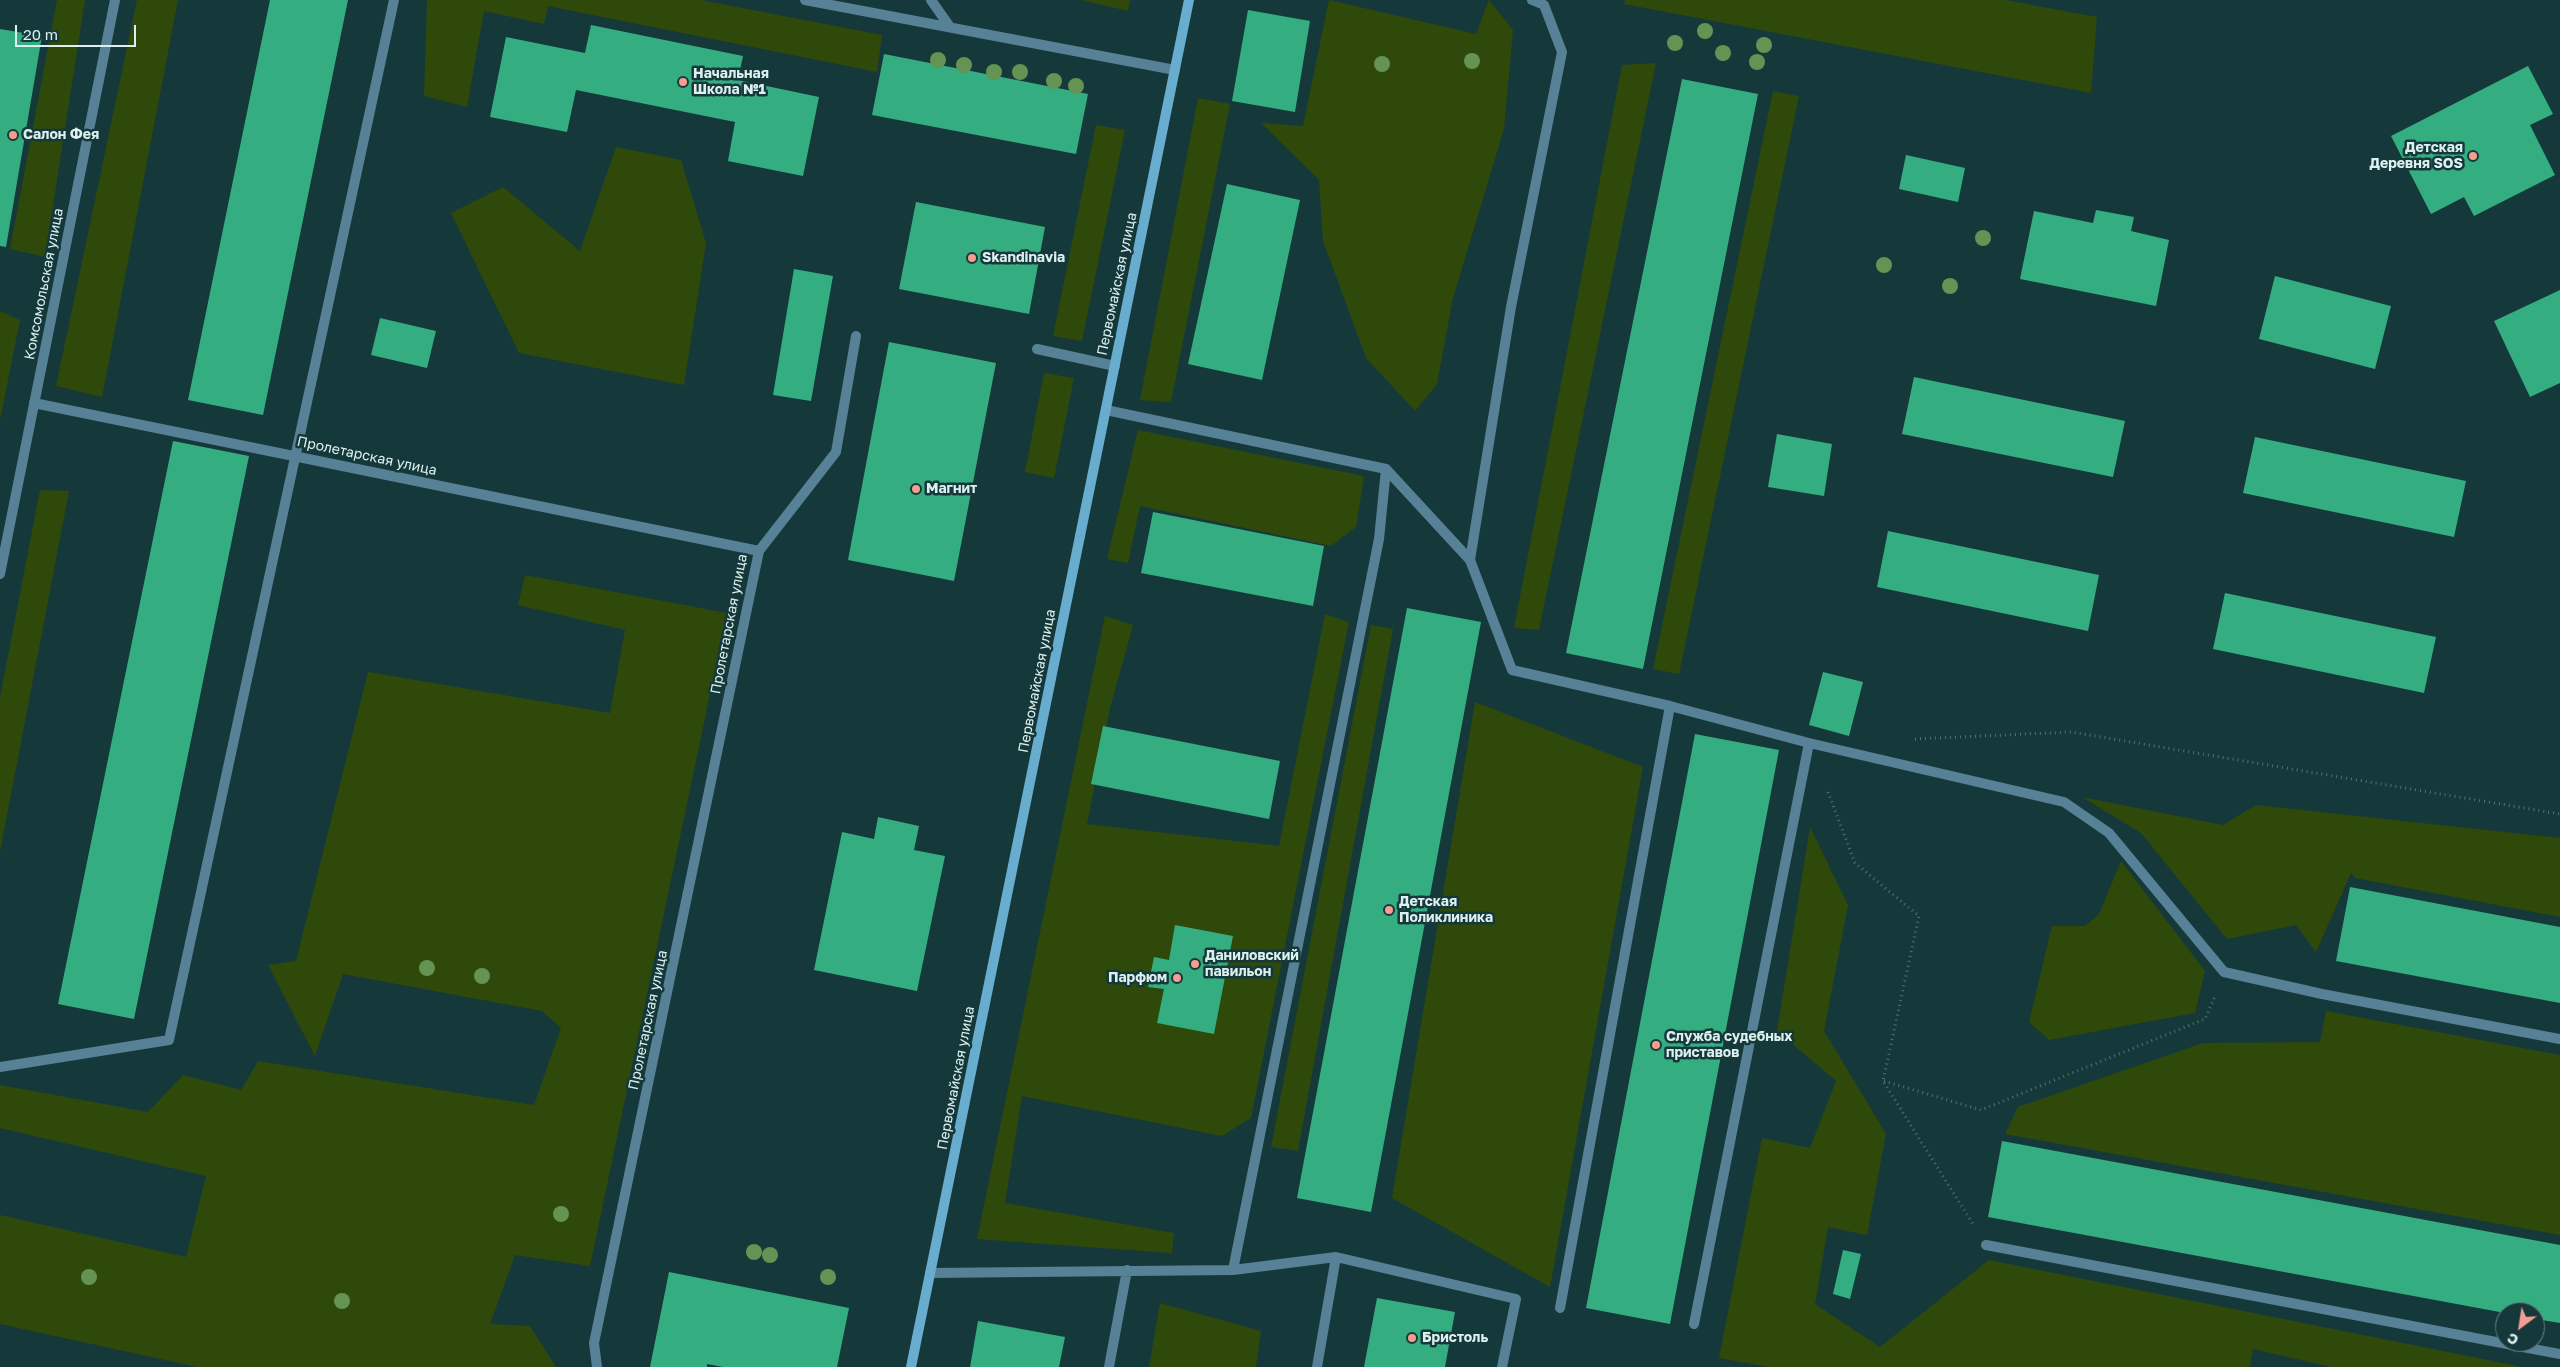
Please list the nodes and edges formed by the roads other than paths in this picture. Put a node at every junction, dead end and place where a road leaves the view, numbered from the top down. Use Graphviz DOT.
graph roads {
  1 [pos="115,0"];
  2 [pos="394,0"];
  3 [pos="805,0"];
  4 [pos="931,0"];
  5 [pos="1189,0"];
  6 [pos="1532,0"];
  7 [pos="950,27"];
  8 [pos="1175,70"];
  9 [pos="856,336"];
  10 [pos="1037,349"];
  11 [pos="1115,366"];
  12 [pos="34,403"];
  13 [pos="1106,410"];
  14 [pos="296,455"];
  15 [pos="1386,469"];
  16 [pos="759,551"];
  17 [pos="1470,560"];
  18 [pos="0,574"];
  19 [pos="1670,706"];
  20 [pos="1809,743"];
  21 [pos="2560,1039"];
  22 [pos="0,1067"];
  23 [pos="1986,1246"];
  24 [pos="1336,1257"];
  25 [pos="1127,1270"];
  26 [pos="1233,1270"];
  27 [pos="930,1273"];
  28 [pos="1560,1308"];
  29 [pos="1694,1324"];
  30 [pos="2560,1354"];
  31 [pos="597,1367"];
  32 [pos="911,1367"];
  33 [pos="1110,1367"];
  34 [pos="1317,1367"];
  35 [pos="1502,1367"];
  1 -- 12 [label="street, Комсомольская улица"];
  2 -- 14 [label="street"];
  3 -- 7 [label="street"];
  4 -- 7 [label="street"];
  5 -- 8 [label="main road, Первомайская улица"];
  6 -- 17 [label="street"];
  7 -- 8 [label="street"];
  8 -- 11 [label="main road, Первомайская улица"];
  9 -- 16 [label="street"];
  10 -- 11 [label="street"];
  11 -- 13 [label="main road, Первомайская улица"];
  12 -- 14 [label="street, Пролетарская улица"];
  12 -- 18 [label="street, Комсомольская улица"];
  13 -- 15 [label="street"];
  13 -- 27 [label="main road, Первомайская улица"];
  14 -- 16 [label="street, Пролетарская улица"];
  14 -- 22 [label="street"];
  15 -- 17 [label="street"];
  15 -- 26 [label="street"];
  16 -- 31 [label="street, Пролетарская улица"];
  17 -- 19 [label="street"];
  19 -- 20 [label="street"];
  19 -- 28 [label="street"];
  20 -- 21 [label="street"];
  20 -- 29 [label="street"];
  23 -- 30 [label="street"];
  24 -- 26 [label="street"];
  24 -- 34 [label="street"];
  24 -- 35 [label="street"];
  25 -- 26 [label="street"];
  25 -- 27 [label="street"];
  25 -- 33 [label="street"];
  27 -- 32 [label="main road, Первомайская улица"];
}
